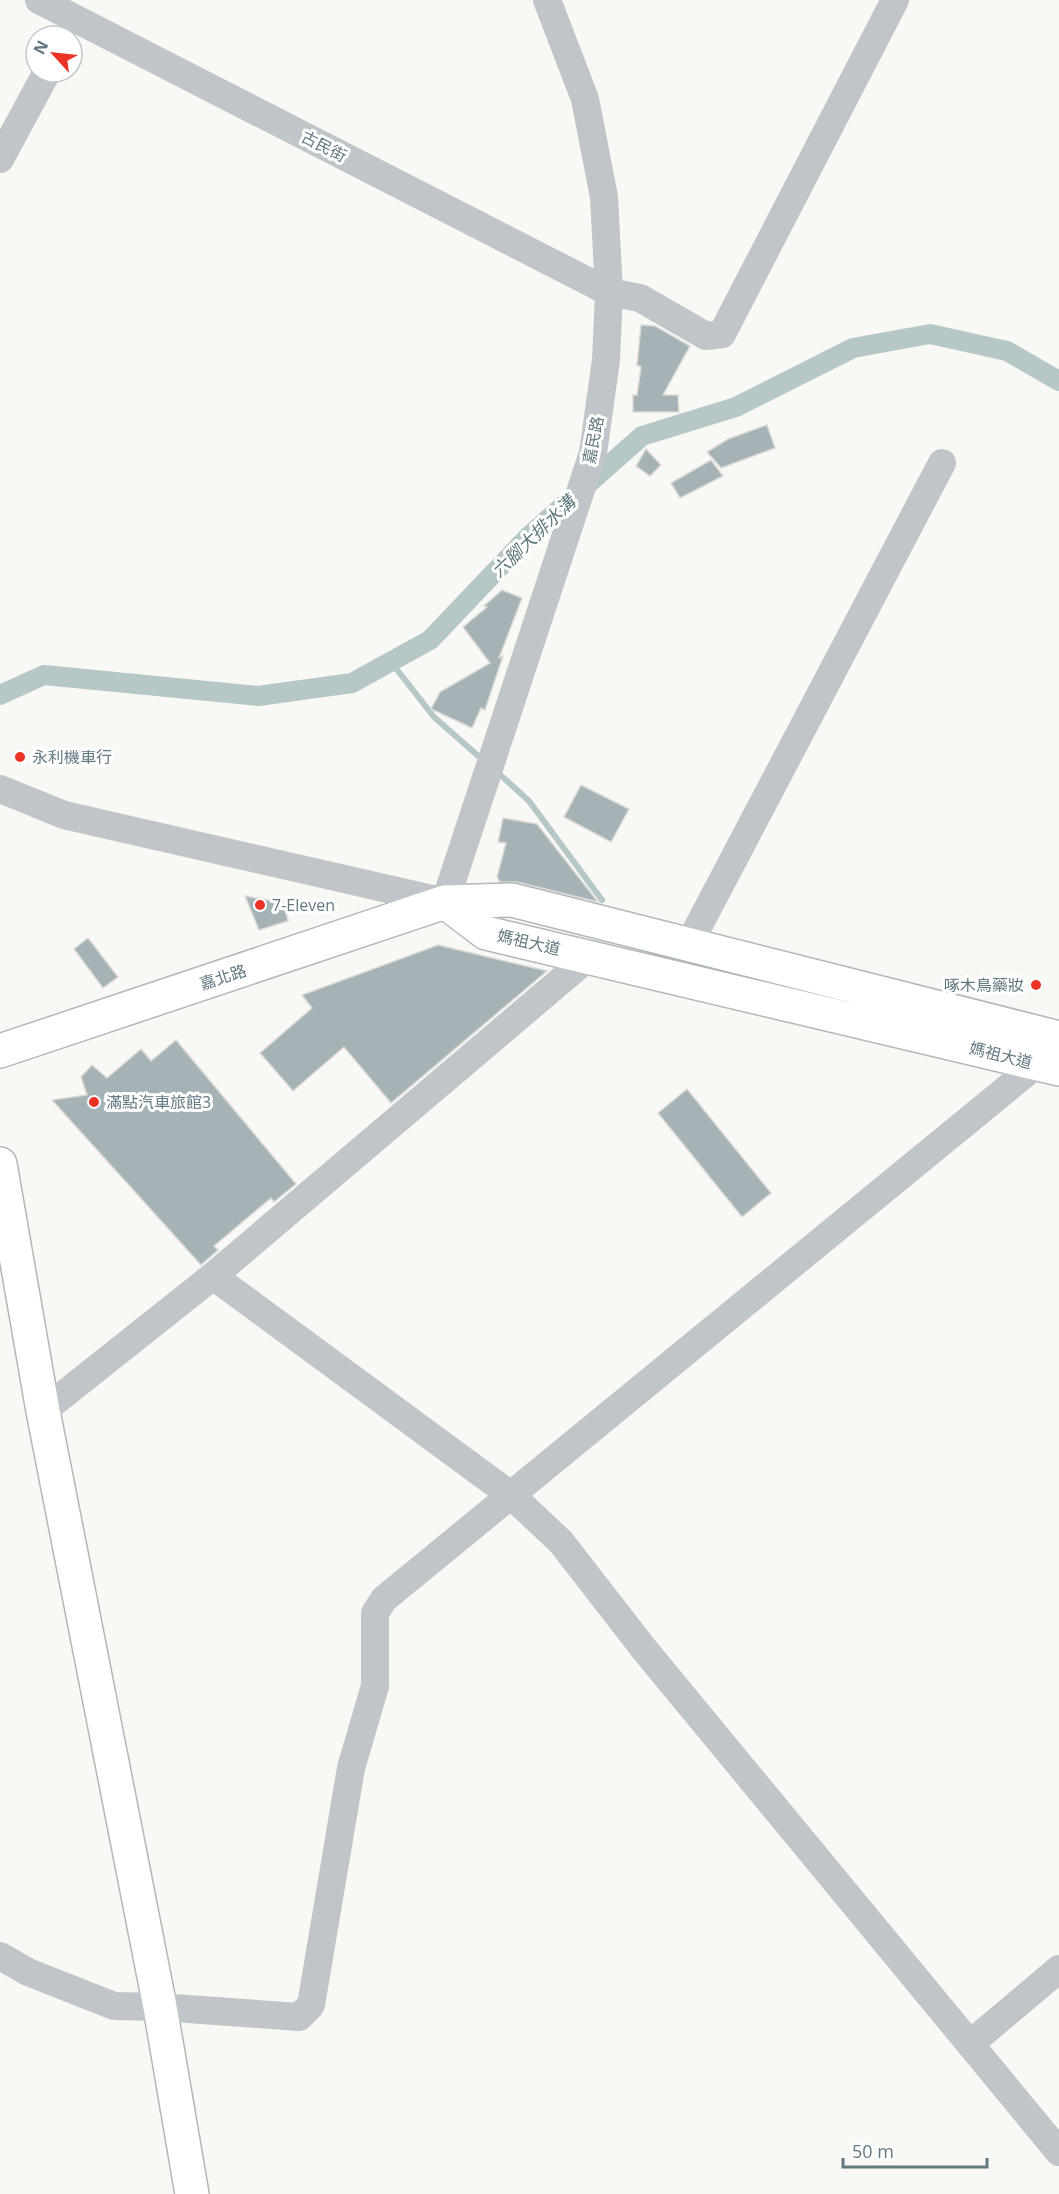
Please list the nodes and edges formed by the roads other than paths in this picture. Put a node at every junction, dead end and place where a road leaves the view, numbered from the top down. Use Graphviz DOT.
graph roads {
  1 [pos="39,0"];
  2 [pos="547,0"];
  3 [pos="895,0"];
  4 [pos="75,18"];
  5 [pos="40,84"];
  6 [pos="0,159"];
  7 [pos="609,292"];
  8 [pos="942,463"];
  9 [pos="0,789"];
  10 [pos="445,902"];
  11 [pos="689,944"];
  12 [pos="590,956"];
  13 [pos="1059,1039"];
  14 [pos="0,1051"];
  15 [pos="1048,1066"];
  16 [pos="0,1164"];
  17 [pos="213,1276"];
  18 [pos="43,1411"];
  19 [pos="512,1496"];
  20 [pos="0,1956"];
  21 [pos="1059,1969"];
  22 [pos="160,2007"];
  23 [pos="970,2044"];
  24 [pos="1059,2152"];
  25 [pos="192,2194"];
  1 -- 4 [label="street, 古民街"];
  2 -- 7 [label="street, 嘉民路"];
  3 -- 7 [label="street, 古民街"];
  4 -- 7 [label="street, 古民街"];
  5 -- 6 [label="street"];
  7 -- 10 [label="street, 嘉民路"];
  8 -- 11 [label="street"];
  9 -- 10 [label="street"];
  10 -- 11 [label="main road, 媽祖大道"];
  10 -- 12 [label="main road, 媽祖大道"];
  10 -- 14 [label="main road, 嘉北路"];
  11 -- 13 [label="main road, 媽祖大道"];
  12 -- 15 [label="main road, 媽祖大道"];
  12 -- 17 [label="street"];
  13 -- 15 [label="street"];
  15 -- 19 [label="street"];
  16 -- 18 [label="main road"];
  17 -- 18 [label="street"];
  17 -- 19 [label="street"];
  18 -- 22 [label="main road"];
  19 -- 22 [label="street"];
  19 -- 23 [label="street"];
  20 -- 22 [label="street"];
  21 -- 23 [label="street"];
  22 -- 25 [label="main road"];
  23 -- 24 [label="street"];
}
